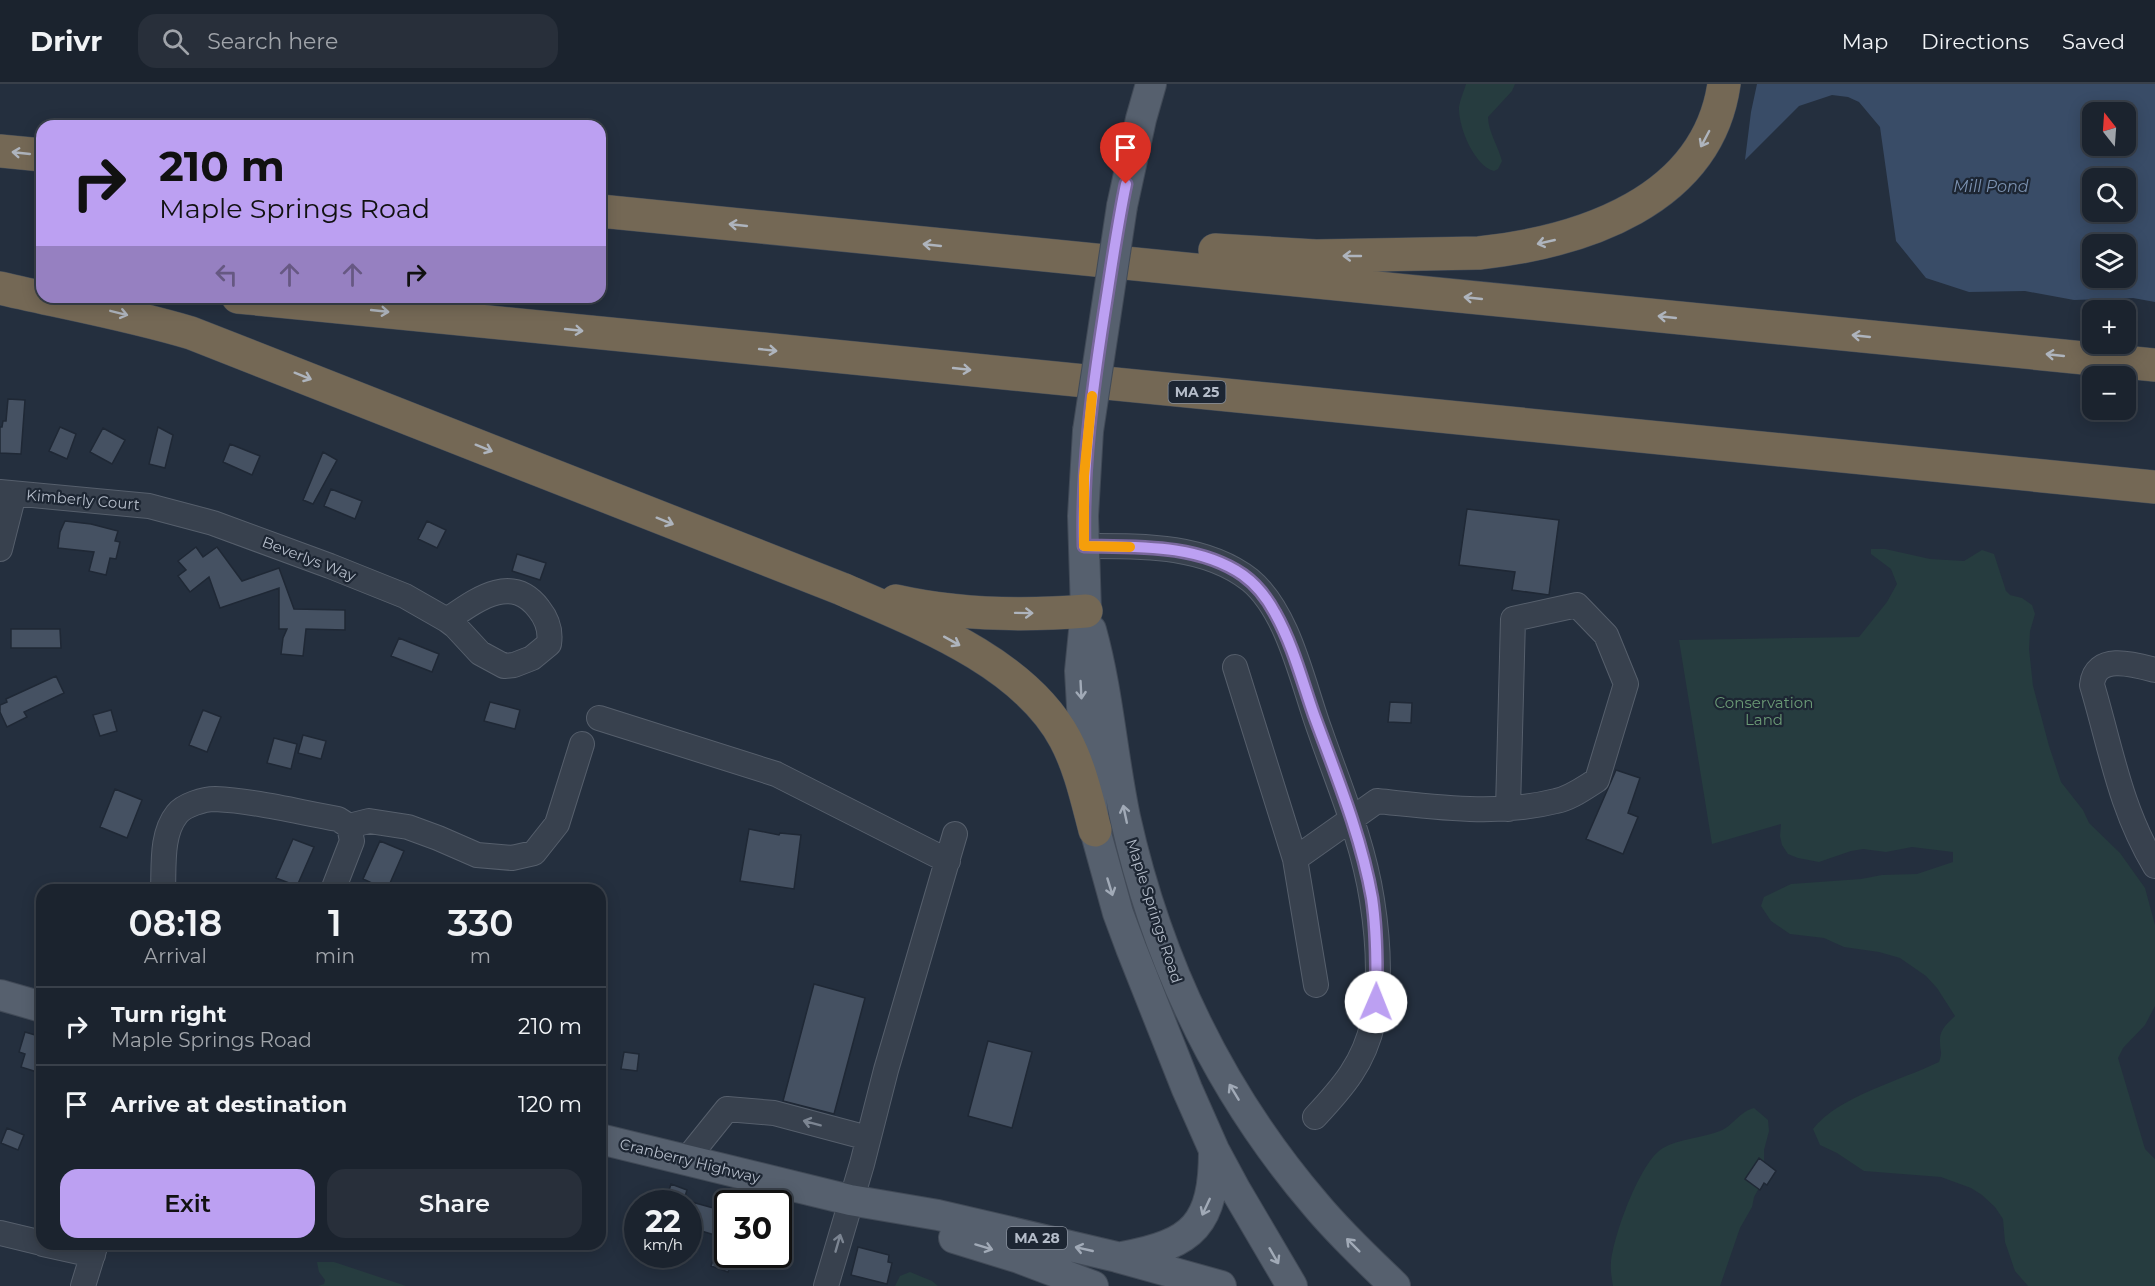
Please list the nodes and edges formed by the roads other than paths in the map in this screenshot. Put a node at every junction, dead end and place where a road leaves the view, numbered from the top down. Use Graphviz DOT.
graph roads {
  1 [pos="1151,84"];
  2 [pos="1724,84"];
  3 [pos="0,151"];
  4 [pos="36,154"];
  5 [pos="606,213"];
  6 [pos="990,250"];
  7 [pos="0,273"];
  8 [pos="36,277"];
  9 [pos="0,288"];
  10 [pos="36,296"];
  11 [pos="65,303"];
  12 [pos="299,303"];
  13 [pos="2155,365"];
  14 [pos="2155,487"];
  15 [pos="7,493"];
  16 [pos="167,510"];
  17 [pos="1084,546"];
  18 [pos="0,549"];
  19 [pos="842,589"];
  20 [pos="1086,611"];
  21 [pos="447,620"];
  22 [pos="1235,667"];
  23 [pos="2155,670"];
  24 [pos="599,718"];
  25 [pos="582,744"];
  26 [pos="1508,809"];
  27 [pos="1352,820"];
  28 [pos="350,826"];
  29 [pos="1095,830"];
  30 [pos="955,834"];
  31 [pos="1294,859"];
  32 [pos="948,861"];
  33 [pos="2155,866"];
  34 [pos="163,884"];
  35 [pos="335,884"];
  36 [pos="1316,985"];
  37 [pos="0,995"];
  38 [pos="36,1004"];
  39 [pos="1315,1117"];
  40 [pos="868,1138"];
  41 [pos="606,1140"];
  42 [pos="1215,1150"];
  43 [pos="686,1160"];
  44 [pos="850,1200"];
  45 [pos="0,1233"];
  46 [pos="36,1241"];
  47 [pos="95,1250"];
  48 [pos="1117,1257"];
  49 [pos="83,1286"];
  50 [pos="826,1286"];
  51 [pos="1093,1286"];
  52 [pos="1221,1286"];
  53 [pos="1292,1286"];
  54 [pos="1395,1286"];
  1 -- 17 [label="main road, Maple Springs Road, bridge"];
  2 -- 6 [label="highway, one-way"];
  4 -- 3 [label="highway, one-way"];
  6 -- 5 [label="highway, one-way"];
  13 -- 6 [label="highway, one-way"];
  7 -- 8 [label="highway"];
  9 -- 10 [label="highway, one-way"];
  11 -- 19 [label="highway, one-way"];
  12 -- 14 [label="highway, MA 25, one-way"];
  15 -- 16 [label="street, Kimberly Court"];
  15 -- 18 [label="street"];
  16 -- 21 [label="street, Beverlys Way"];
  17 -- 20 [label="main road, Maple Springs Road"];
  17 -- 27 [label="street"];
  19 -- 20 [label="highway, one-way"];
  19 -- 29 [label="highway, one-way"];
  20 -- 29 [label="main road, Maple Springs Road, one-way"];
  54 -- 20 [label="main road, Maple Springs Road, one-way"];
  22 -- 31 [label="street"];
  23 -- 33 [label="street"];
  24 -- 32 [label="street"];
  25 -- 28 [label="street"];
  26 -- 26 [label="street"];
  26 -- 27 [label="street"];
  27 -- 31 [label="street"];
  27 -- 39 [label="street"];
  28 -- 34 [label="street"];
  28 -- 35 [label="street"];
  29 -- 42 [label="main road, Maple Springs Road, one-way"];
  30 -- 32 [label="street"];
  31 -- 36 [label="street"];
  32 -- 40 [label="street"];
  37 -- 38 [label="main road"];
  40 -- 43 [label="street, one-way"];
  40 -- 44 [label="street"];
  41 -- 43 [label="main road, Cranberry Highway / MA 28"];
  42 -- 48 [label="main road, one-way"];
  42 -- 53 [label="main road, Maple Springs Road, one-way"];
  43 -- 44 [label="main road, Cranberry Highway / MA 28"];
  48 -- 44 [label="main road, Cranberry Highway / MA 28, one-way"];
  50 -- 44 [label="street, one-way"];
  44 -- 51 [label="main road, Cranberry Highway / MA 28, one-way"];
  45 -- 46 [label="street"];
  47 -- 49 [label="street"];
  48 -- 52 [label="main road, Cranberry Highway / MA 28"];
}
